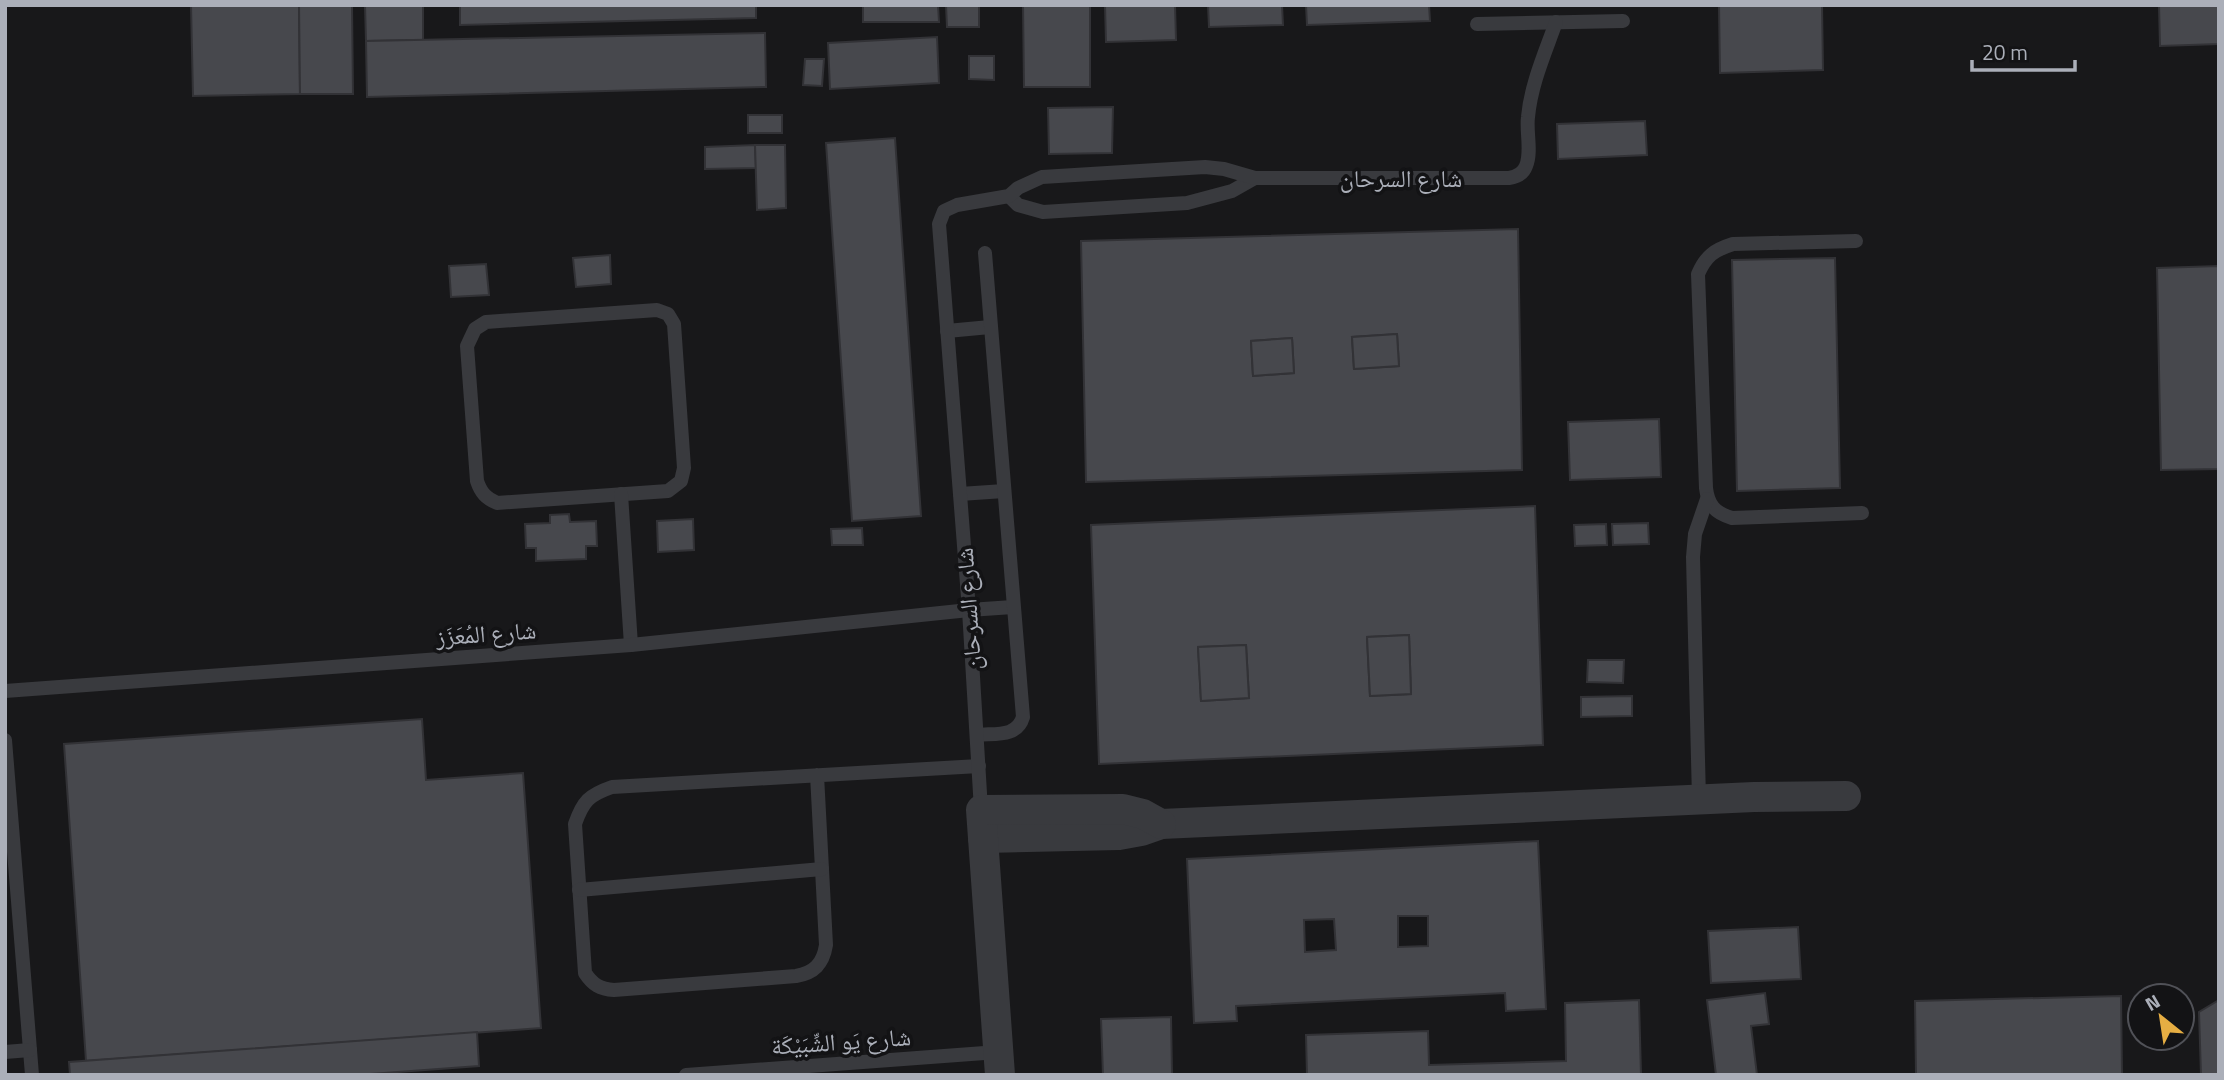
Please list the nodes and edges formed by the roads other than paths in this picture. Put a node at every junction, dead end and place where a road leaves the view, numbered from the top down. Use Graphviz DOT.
graph roads {
  1 [pos="1623,21"];
  2 [pos="1556,22"];
  3 [pos="1477,24"];
  4 [pos="1255,178"];
  5 [pos="1009,196"];
  6 [pos="1856,241"];
  7 [pos="985,253"];
  8 [pos="990,327"];
  9 [pos="947,331"];
  10 [pos="1004,491"];
  11 [pos="621,494"];
  12 [pos="960,494"];
  13 [pos="1707,499"];
  14 [pos="1862,513"];
  15 [pos="1013,607"];
  16 [pos="969,610"];
  17 [pos="631,645"];
  18 [pos="5,691"];
  19 [pos="976,734"];
  20 [pos="5,740"];
  21 [pos="979,766"];
  22 [pos="817,775"];
  23 [pos="1846,796"];
  24 [pos="1699,799"];
  25 [pos="982,824"];
  26 [pos="822,869"];
  27 [pos="579,890"];
  28 [pos="30,1050"];
  29 [pos="5,1052"];
  30 [pos="999,1063"];
  31 [pos="32,1075"];
  32 [pos="686,1075"];
  1 -- 2 [label="lane"];
  2 -- 3 [label="lane"];
  2 -- 4 [label="lane, شارع السرحان"];
  4 -- 5 [label="lane, شارع السرحان"];
  4 -- 5 [label="lane, شارع السرحان"];
  5 -- 9 [label="lane, شارع السرحان"];
  6 -- 13 [label="lane"];
  7 -- 8 [label="lane"];
  8 -- 9 [label="lane"];
  8 -- 10 [label="lane"];
  9 -- 12 [label="lane, شارع السرحان"];
  10 -- 12 [label="lane"];
  10 -- 15 [label="lane"];
  11 -- 11 [label="lane"];
  11 -- 17 [label="lane"];
  12 -- 16 [label="lane, شارع السرحان"];
  13 -- 14 [label="lane"];
  13 -- 24 [label="lane"];
  15 -- 16 [label="lane, شارع المُعَزَز"];
  15 -- 19 [label="lane"];
  16 -- 17 [label="lane, شارع المُعَزَز"];
  16 -- 19 [label="lane, شارع السرحان"];
  17 -- 18 [label="lane, شارع المُعَزَز"];
  19 -- 21 [label="lane, شارع السرحان"];
  20 -- 28 [label="lane"];
  21 -- 22 [label="lane"];
  21 -- 25 [label="lane, شارع السرحان"];
  22 -- 26 [label="lane"];
  22 -- 27 [label="lane"];
  23 -- 24 [label="street"];
  24 -- 25 [label="street"];
  25 -- 30 [label="street, شارع السرحان"];
  26 -- 27 [label="lane"];
  26 -- 27 [label="lane"];
  28 -- 29 [label="lane"];
  28 -- 31 [label="lane"];
  30 -- 32 [label="lane, شارع يَو الشِّبَيْكَة"];
}
